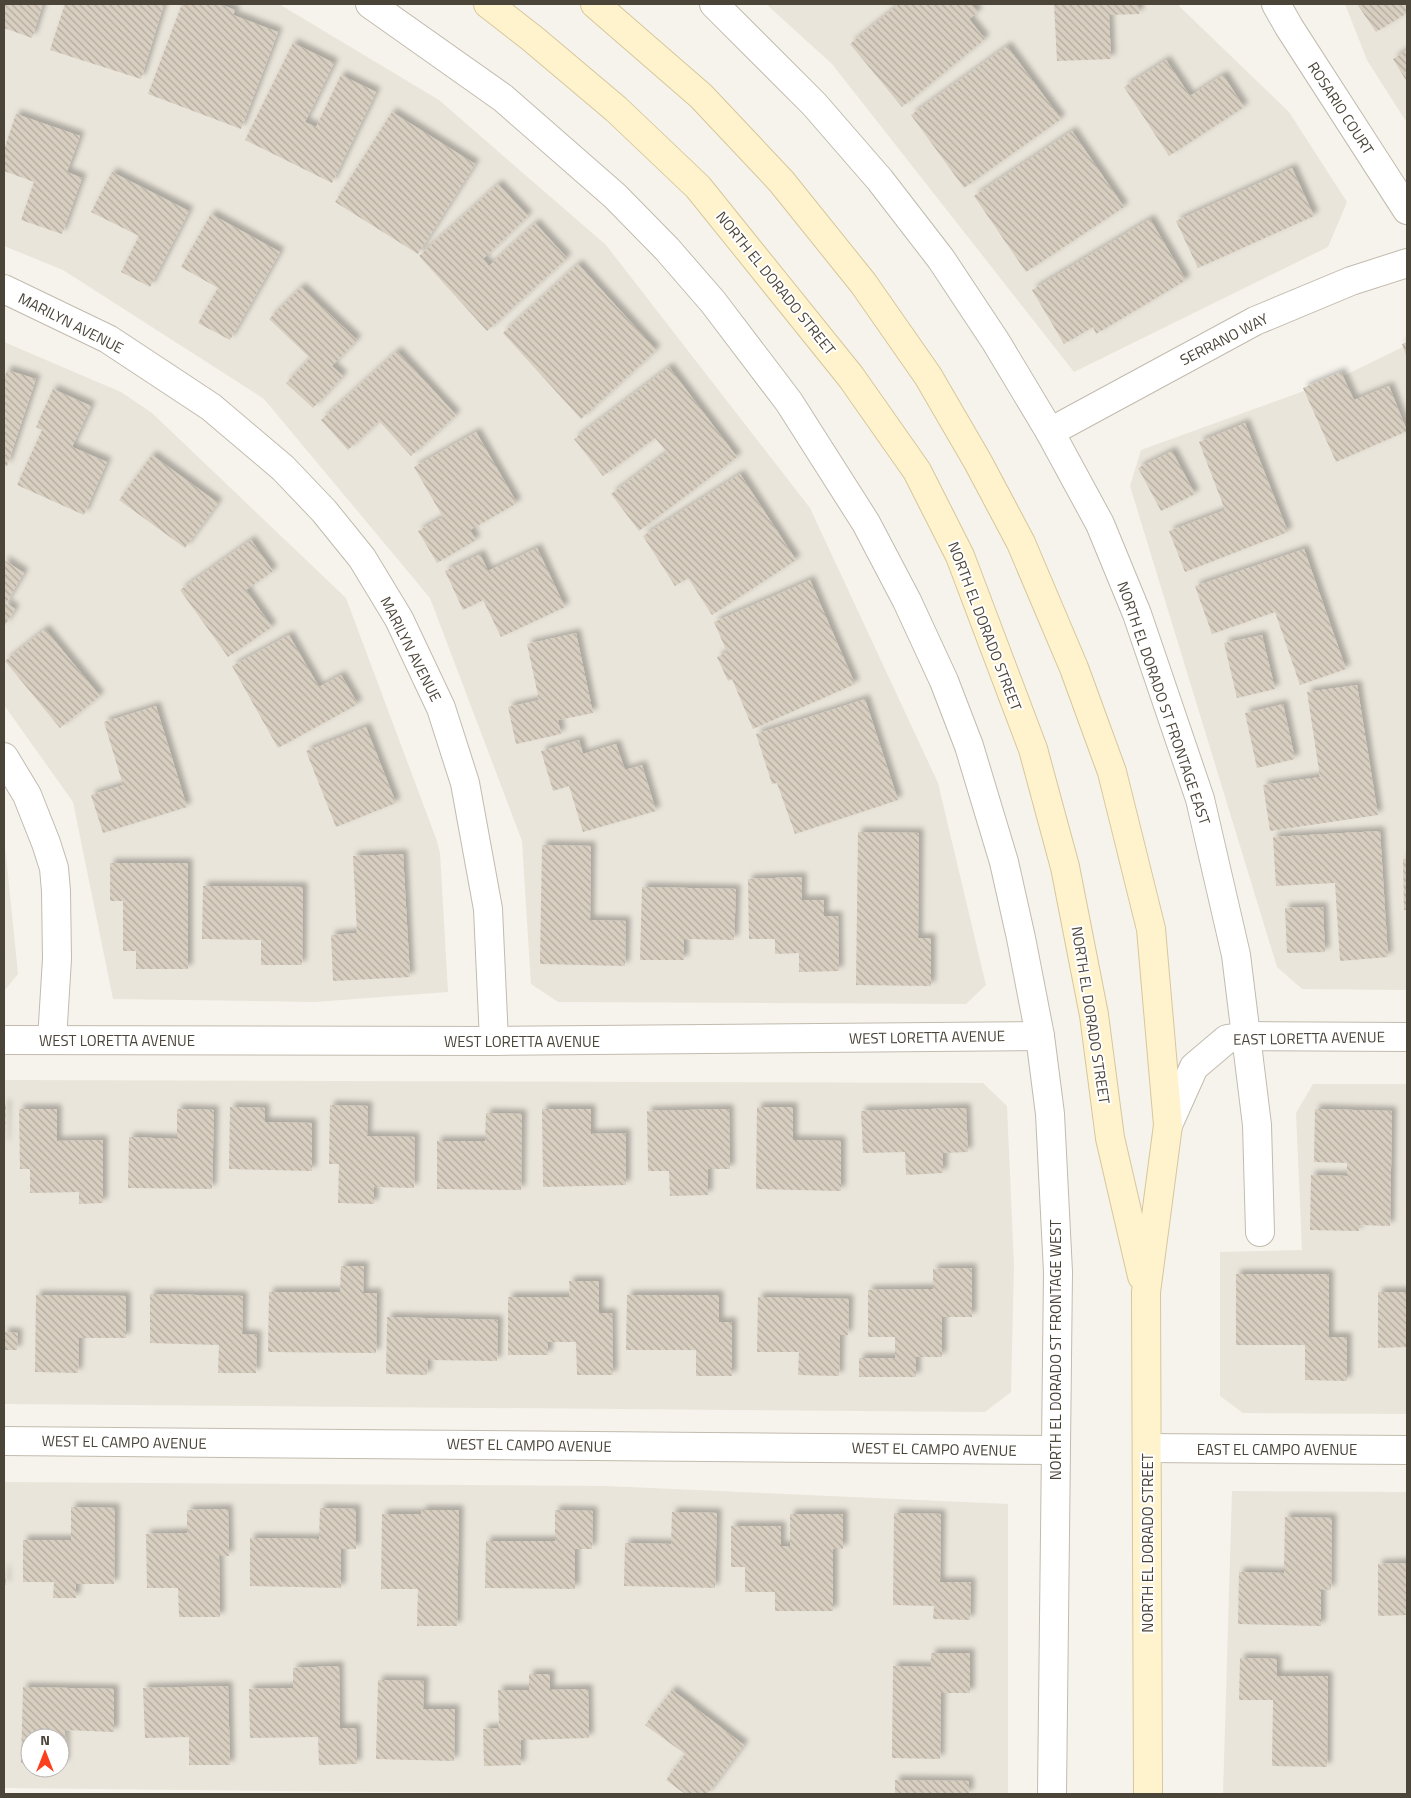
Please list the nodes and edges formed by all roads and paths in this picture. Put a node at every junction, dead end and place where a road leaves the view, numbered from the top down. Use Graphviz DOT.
graph roads {
  1 [pos="370,4"];
  2 [pos="488,4"];
  3 [pos="595,4"];
  4 [pos="714,4"];
  5 [pos="1276,4"];
  6 [pos="1407,210"];
  7 [pos="1407,263"];
  8 [pos="4,289"];
  9 [pos="1050,432"];
  10 [pos="4,757"];
  11 [pos="1040,1036"];
  12 [pos="1247,1036"];
  13 [pos="1407,1037"];
  14 [pos="4,1040"];
  15 [pos="52,1040"];
  16 [pos="494,1041"];
  17 [pos="1168,1125"];
  18 [pos="1260,1232"];
  19 [pos="1146,1292"];
  20 [pos="4,1440"];
  21 [pos="1147,1448"];
  22 [pos="1055,1450"];
  23 [pos="1407,1450"];
  24 [pos="1052,1794"];
  25 [pos="1148,1794"];
  1 -- 11 [label="street, NORTH EL DORADO ST FRONTAGE WEST"];
  2 -- 19 [label="main road, NORTH EL DORADO STREET"];
  3 -- 17 [label="main road, NORTH EL DORADO STREET"];
  4 -- 9 [label="street, NORTH EL DORADO ST FRONTAGE EAST"];
  5 -- 6 [label="street, ROSARIO COURT"];
  7 -- 9 [label="street, SERRANO WAY"];
  8 -- 16 [label="street, MARILYN AVENUE"];
  9 -- 12 [label="street, NORTH EL DORADO ST FRONTAGE EAST"];
  10 -- 15 [label="street"];
  11 -- 16 [label="street, WEST LORETTA AVENUE"];
  11 -- 22 [label="street, NORTH EL DORADO ST FRONTAGE WEST"];
  12 -- 13 [label="street, EAST LORETTA AVENUE"];
  12 -- 17 [label="street, EAST LORETTA AVENUE"];
  12 -- 18 [label="street, NORTH EL DORADO ST FRONTAGE EAST"];
  14 -- 15 [label="street, WEST LORETTA AVENUE"];
  15 -- 16 [label="street, WEST LORETTA AVENUE"];
  17 -- 19 [label="main road, NORTH EL DORADO STREET"];
  19 -- 21 [label="main road, NORTH EL DORADO STREET"];
  20 -- 22 [label="street, WEST EL CAMPO AVENUE"];
  21 -- 23 [label="street, EAST EL CAMPO AVENUE"];
  21 -- 25 [label="main road, NORTH EL DORADO STREET"];
  22 -- 24 [label="street, NORTH EL DORADO ST FRONTAGE WEST"];
}
